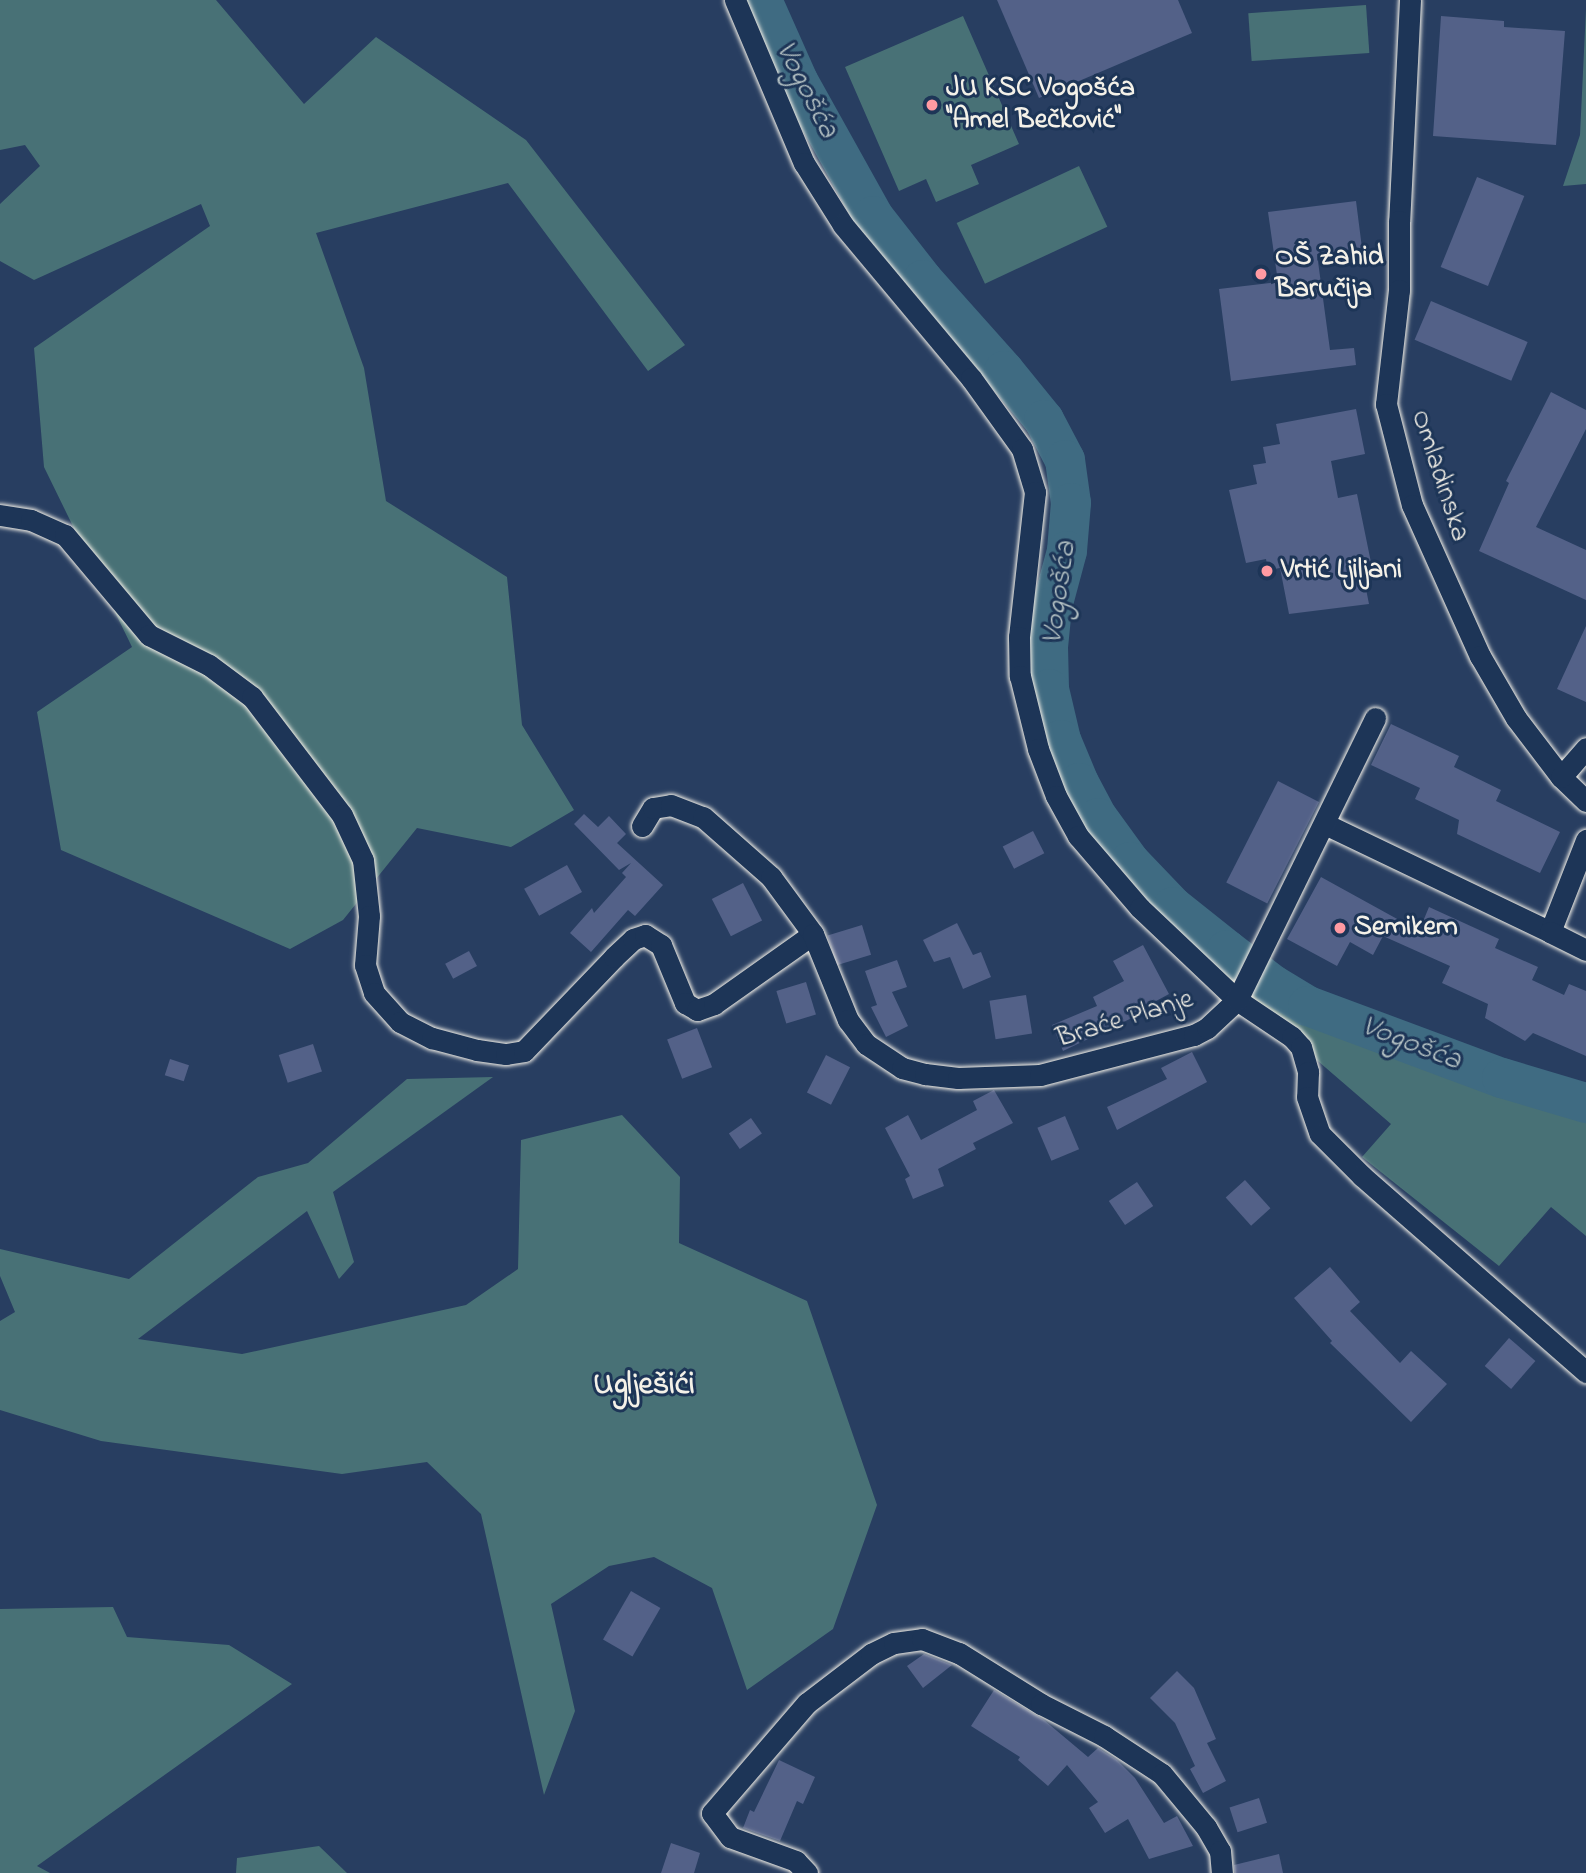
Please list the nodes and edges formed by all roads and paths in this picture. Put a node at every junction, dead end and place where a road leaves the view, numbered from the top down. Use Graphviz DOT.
graph roads {
  1 [pos="735,0"];
  2 [pos="1410,0"];
  3 [pos="0,514"];
  4 [pos="1375,718"];
  5 [pos="1586,748"];
  6 [pos="1561,777"];
  7 [pos="1586,801"];
  8 [pos="1325,824"];
  9 [pos="642,826"];
  10 [pos="1586,840"];
  11 [pos="1550,932"];
  12 [pos="813,934"];
  13 [pos="1586,950"];
  14 [pos="1241,992"];
  15 [pos="1586,1372"];
  16 [pos="807,1873"];
  17 [pos="1222,1873"];
  1 -- 14 [label="street"];
  2 -- 6 [label="street, Omladinska"];
  3 -- 12 [label="street"];
  4 -- 8 [label="street"];
  5 -- 6 [label="street"];
  6 -- 7 [label="street, Omladinska"];
  8 -- 11 [label="street"];
  8 -- 14 [label="street"];
  9 -- 12 [label="street, Braće Planje"];
  10 -- 11 [label="street"];
  11 -- 13 [label="street"];
  12 -- 14 [label="street, Braće Planje"];
  14 -- 15 [label="street"];
  16 -- 17 [label="street"];
}
